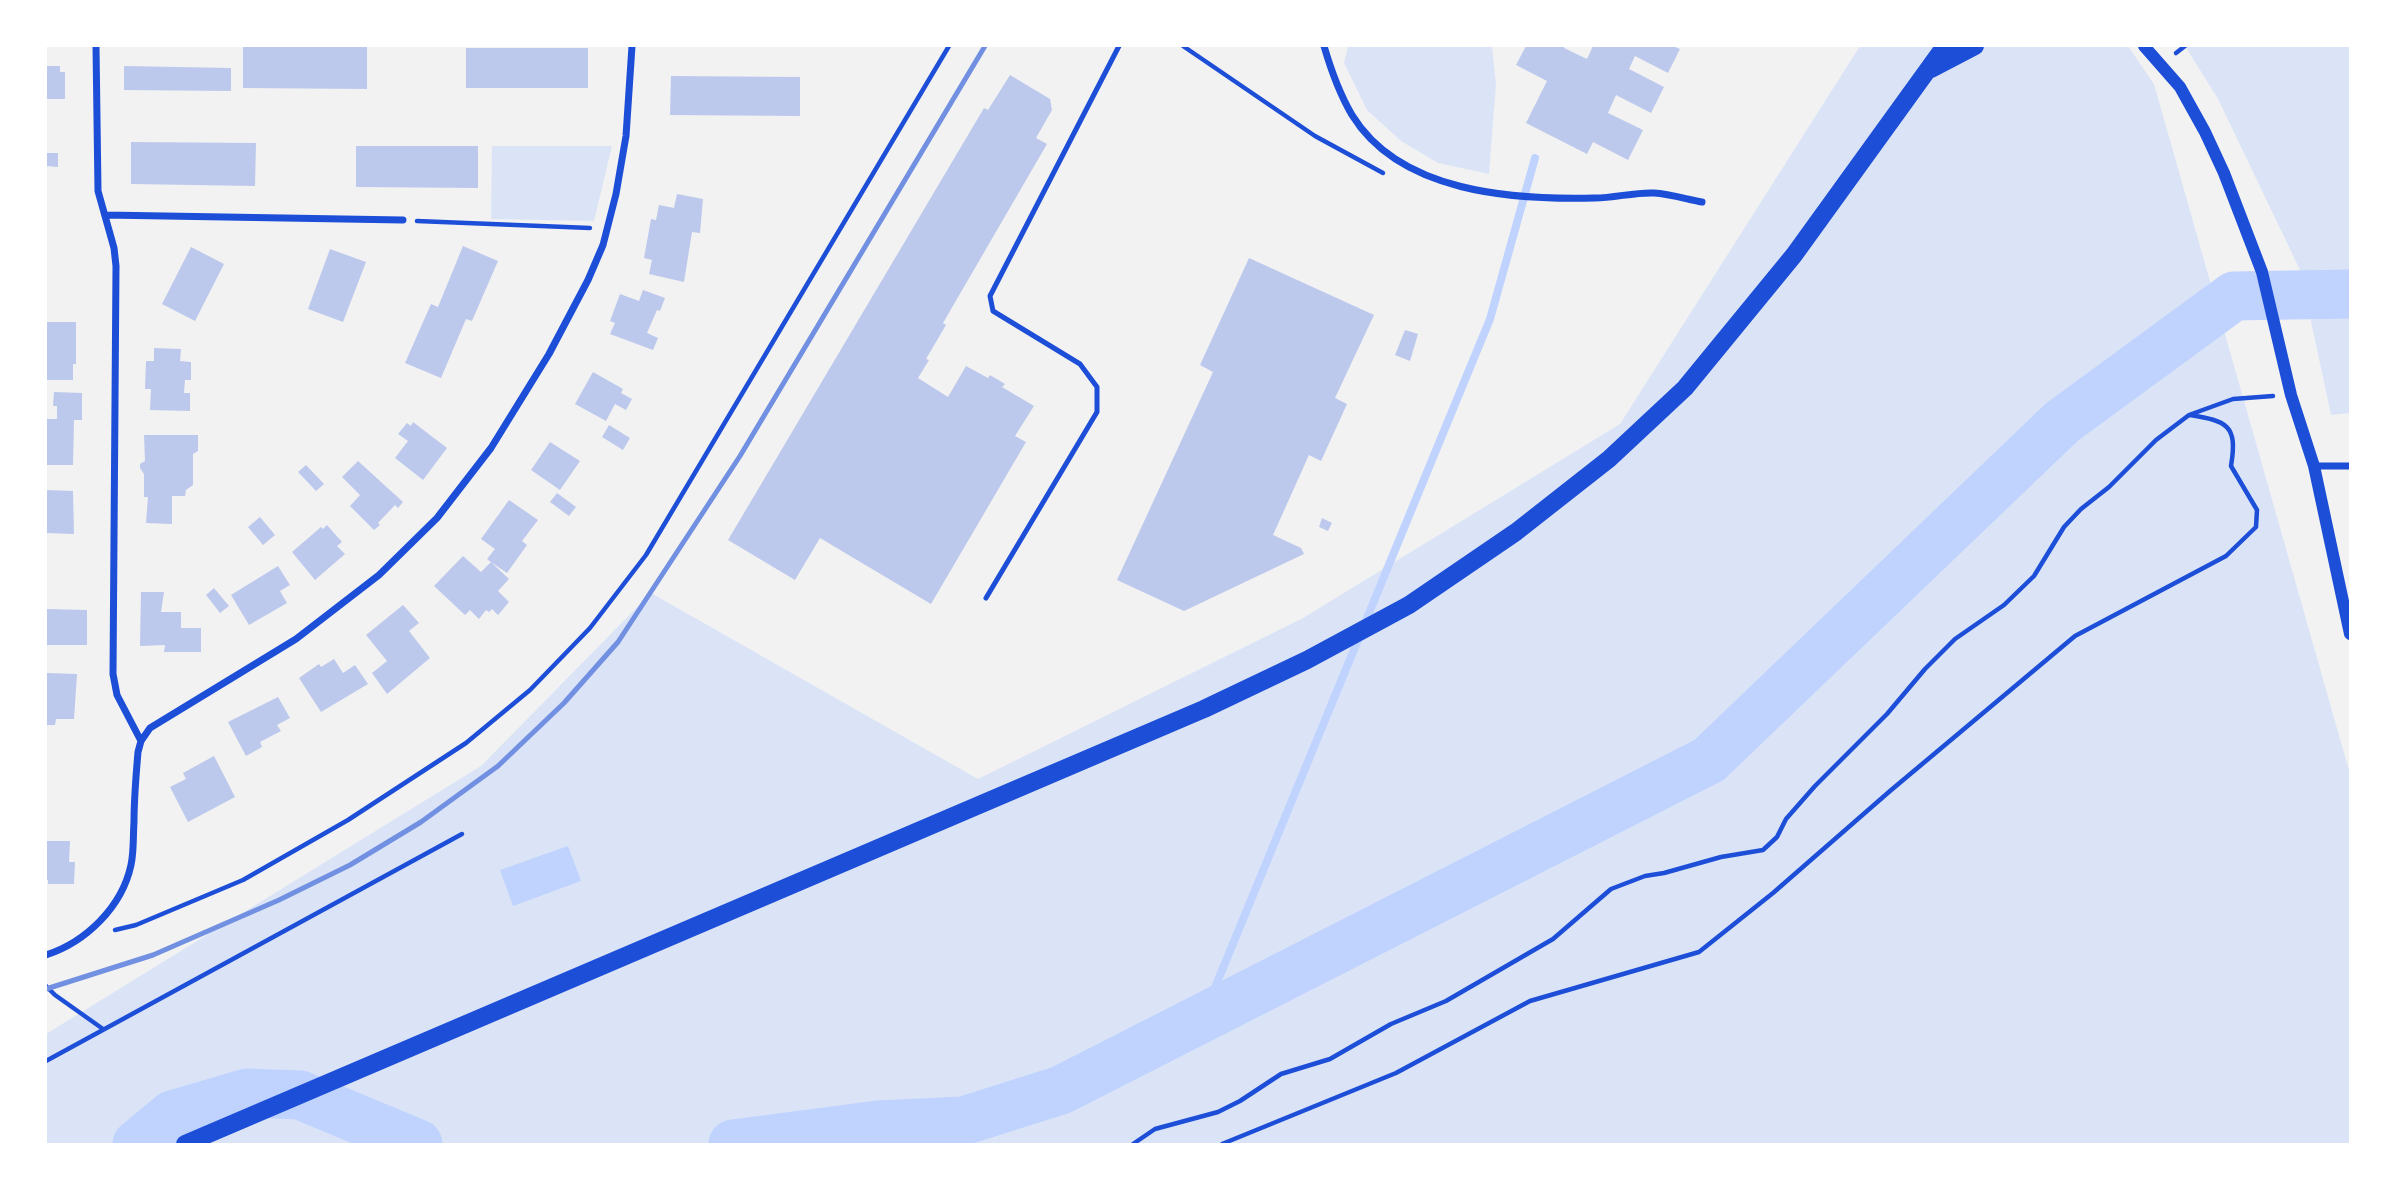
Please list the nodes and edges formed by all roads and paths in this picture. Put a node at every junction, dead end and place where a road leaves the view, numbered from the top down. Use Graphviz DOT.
graph roads {
  1 [pos="96,46"];
  2 [pos="632,46"];
  3 [pos="949,46"];
  4 [pos="1119,46"];
  5 [pos="1183,46"];
  6 [pos="1324,46"];
  7 [pos="1945,46"];
  8 [pos="1975,46"];
  9 [pos="2144,46"];
  10 [pos="1931,69"];
  11 [pos="1393,178"];
  12 [pos="1702,202"];
  13 [pos="105,215"];
  14 [pos="404,220"];
  15 [pos="609,229"];
  16 [pos="2291,395"];
  17 [pos="2189,415"];
  18 [pos="2314,466"];
  19 [pos="2350,466"];
  20 [pos="986,598"];
  21 [pos="2350,634"];
  22 [pos="141,741"];
  23 [pos="462,834"];
  24 [pos="80,937"];
  25 [pos="46,955"];
  26 [pos="46,986"];
  27 [pos="103,1029"];
  28 [pos="46,1061"];
  29 [pos="186,1144"];
  30 [pos="1133,1144"];
  31 [pos="1222,1144"];
  1 -- 13 [label="street"];
  2 -- 15 [label="street"];
  3 -- 24 [label="path"];
  4 -- 20 [label="lane"];
  5 -- 11 [label="path"];
  6 -- 12 [label="street"];
  7 -- 10 [label="main road"];
  8 -- 10 [label="main road"];
  9 -- 16 [label="street"];
  10 -- 29 [label="main road"];
  13 -- 14 [label="street"];
  13 -- 22 [label="street"];
  14 -- 15 [label="path"];
  15 -- 22 [label="street"];
  16 -- 17 [label="path"];
  16 -- 18 [label="street"];
  17 -- 30 [label="path"];
  17 -- 31 [label="path"];
  18 -- 19 [label="street"];
  18 -- 21 [label="street"];
  22 -- 24 [label="street"];
  23 -- 27 [label="path"];
  24 -- 25 [label="street"];
  26 -- 27 [label="path"];
  27 -- 28 [label="path"];
}
